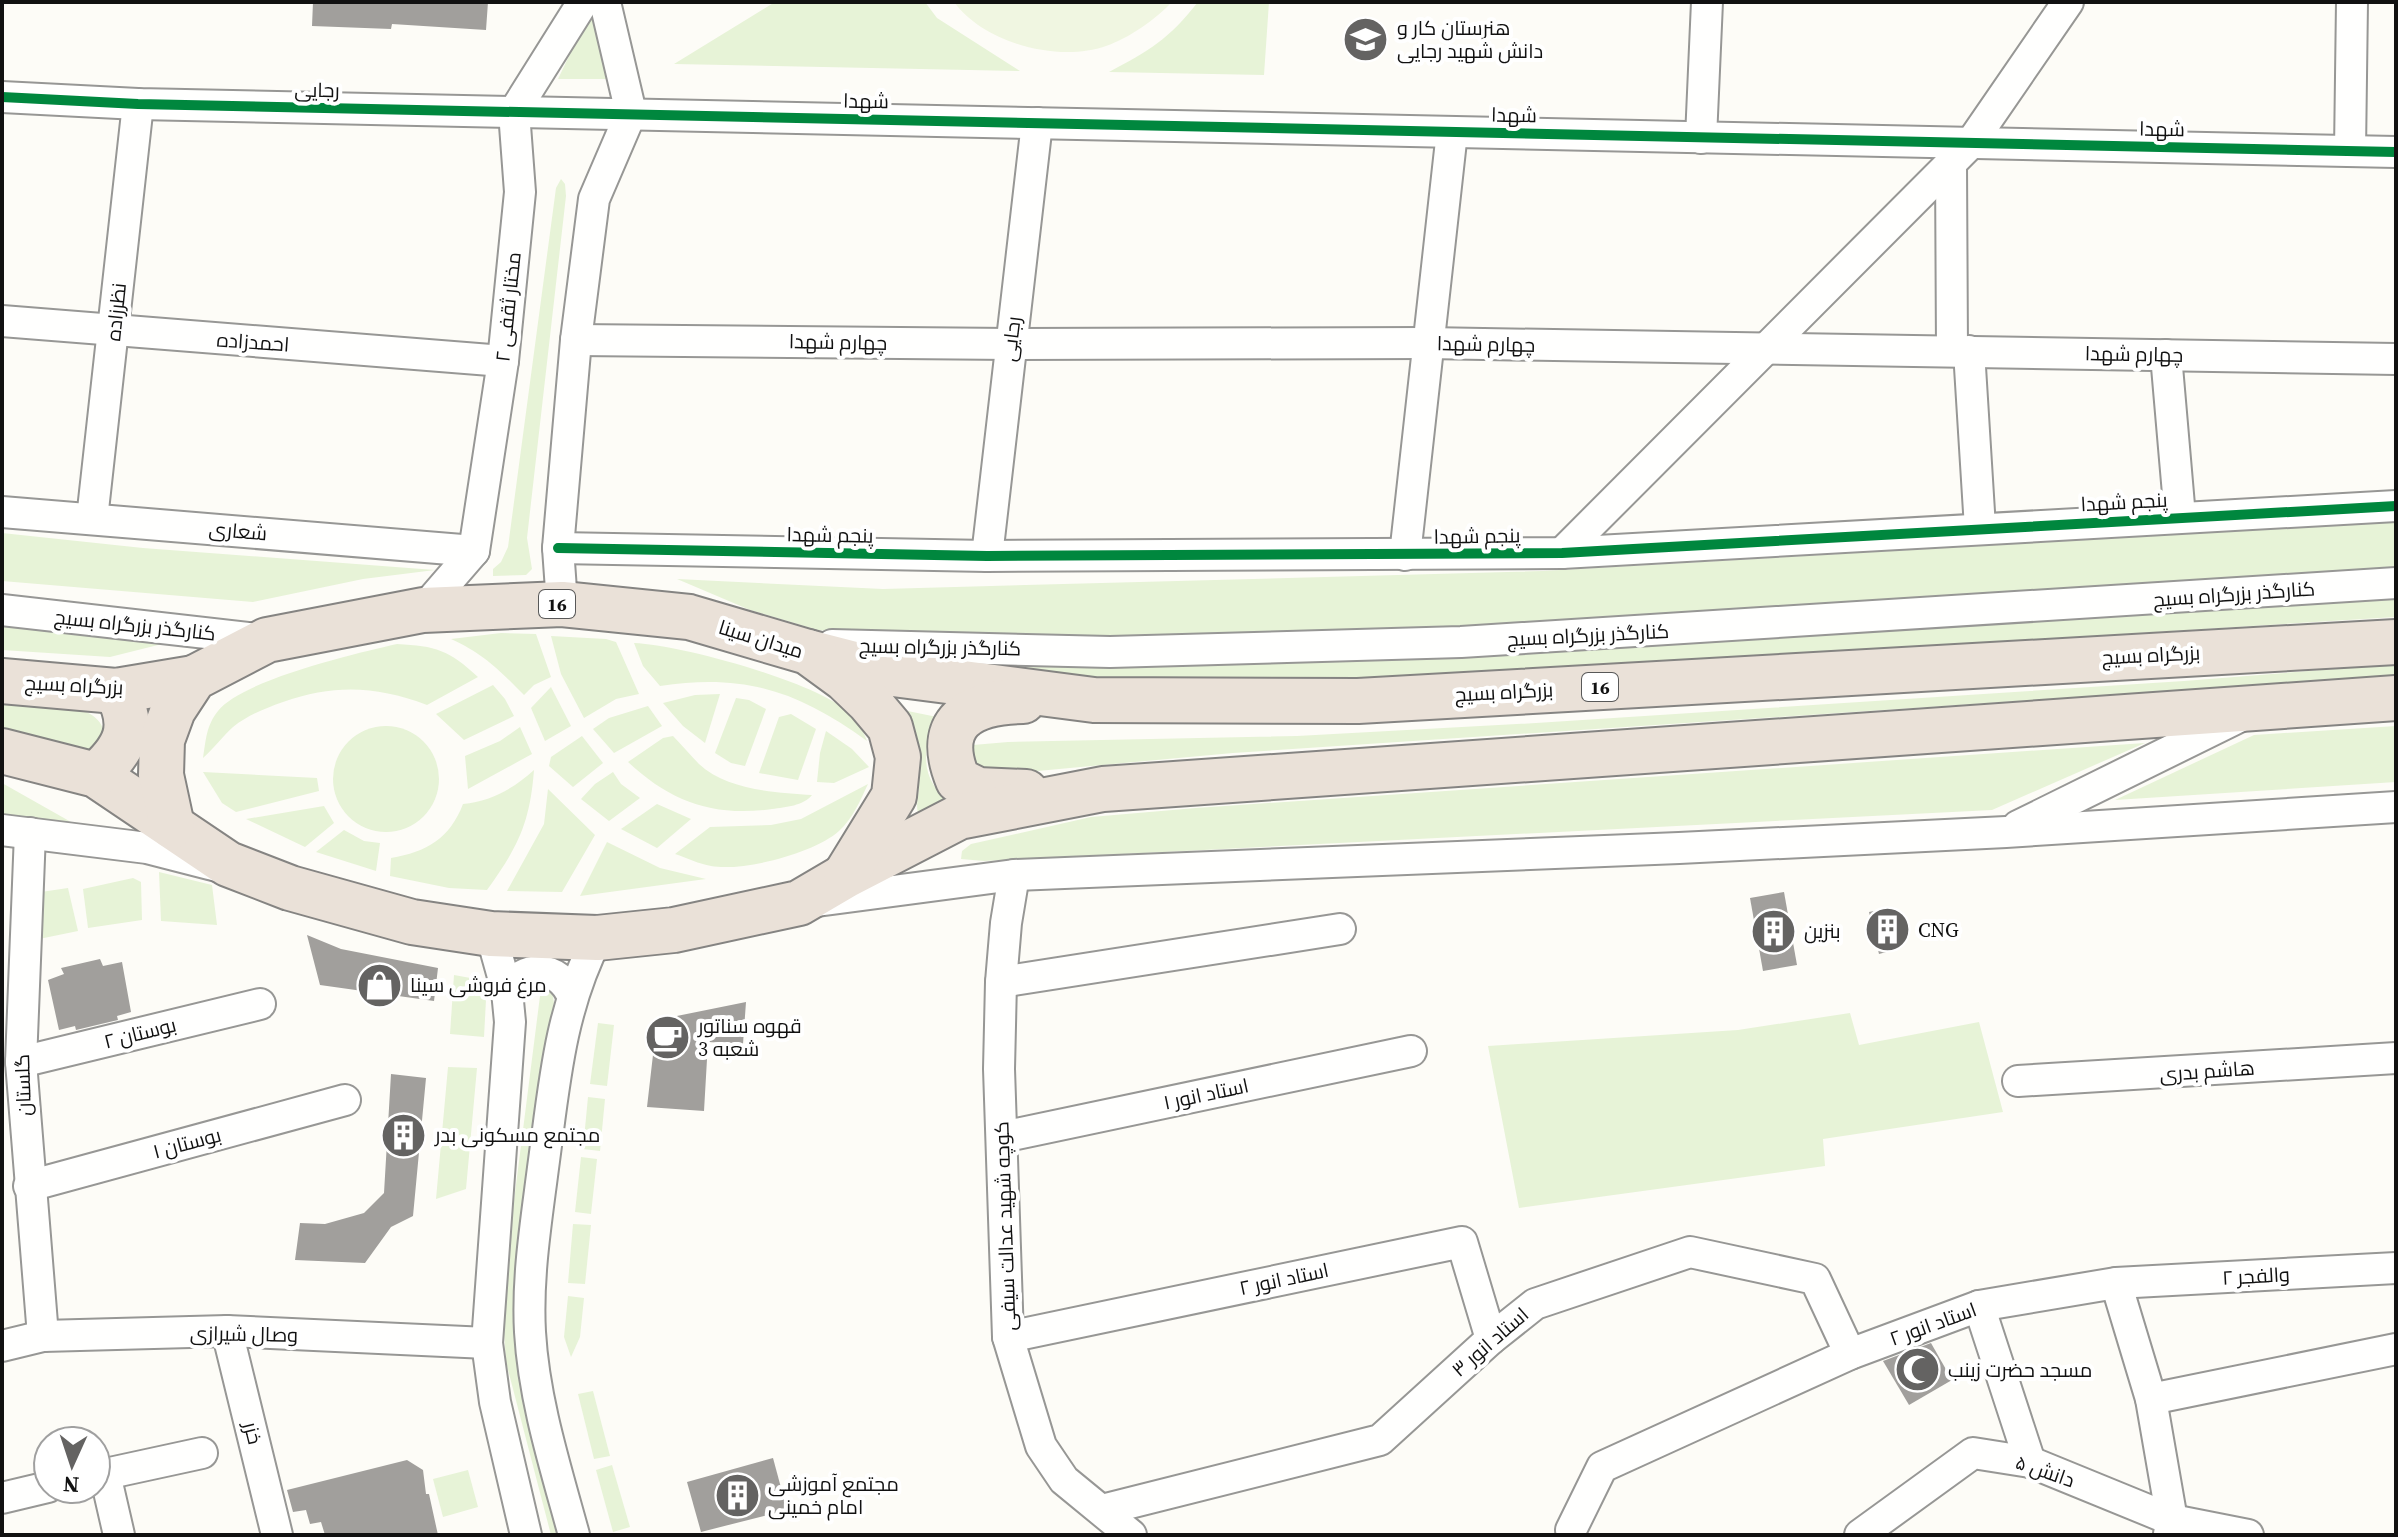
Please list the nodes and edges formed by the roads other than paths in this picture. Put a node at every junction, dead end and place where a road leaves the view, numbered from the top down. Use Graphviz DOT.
graph roads {
  1 [pos="583,2"];
  2 [pos="605,2"];
  3 [pos="1707,2"];
  4 [pos="2068,2"];
  5 [pos="2352,2"];
  6 [pos="2,97"];
  7 [pos="138,104"];
  8 [pos="514,112"];
  9 [pos="631,113"];
  10 [pos="1037,123"];
  11 [pos="1452,132"];
  12 [pos="1701,138"];
  13 [pos="2350,151"];
  14 [pos="2396,152"];
  15 [pos="1961,153"];
  16 [pos="2,321"];
  17 [pos="115,331"];
  18 [pos="576,340"];
  19 [pos="1427,343"];
  20 [pos="1011,344"];
  21 [pos="1764,349"];
  22 [pos="1960,351"];
  23 [pos="2166,355"];
  24 [pos="2396,359"];
  25 [pos="503,361"];
  26 [pos="2396,506"];
  27 [pos="2,512"];
  28 [pos="2180,517"];
  29 [pos="92,519"];
  30 [pos="1980,528"];
  31 [pos="558,548"];
  32 [pos="474,551"];
  33 [pos="1562,553"];
  34 [pos="1405,555"];
  35 [pos="987,556"];
  36 [pos="2396,583"];
  37 [pos="562,604"];
  38 [pos="2,610"];
  39 [pos="423,610"];
  40 [pos="267,640"];
  41 [pos="2396,642"];
  42 [pos="793,647"];
  43 [pos="194,678"];
  44 [pos="2,681"];
  45 [pos="116,691"];
  46 [pos="2396,698"];
  47 [pos="1094,700"];
  48 [pos="2259,708"];
  49 [pos="2,751"];
  50 [pos="96,775"];
  51 [pos="1103,789"];
  52 [pos="2396,807"];
  53 [pos="172,826"];
  54 [pos="16,831"];
  55 [pos="2006,832"];
  56 [pos="1014,875"];
  57 [pos="845,876"];
  58 [pos="269,880"];
  59 [pos="799,903"];
  60 [pos="1340,929"];
  61 [pos="491,934"];
  62 [pos="597,938"];
  63 [pos="1001,982"];
  64 [pos="507,991"];
  65 [pos="572,995"];
  66 [pos="260,1004"];
  67 [pos="1411,1051"];
  68 [pos="2396,1058"];
  69 [pos="21,1062"];
  70 [pos="2018,1081"];
  71 [pos="345,1100"];
  72 [pos="1002,1137"];
  73 [pos="29,1186"];
  74 [pos="2396,1268"];
  75 [pos="2116,1283"];
  76 [pos="1979,1306"];
  77 [pos="227,1331"];
  78 [pos="43,1336"];
  79 [pos="1008,1337"];
  80 [pos="1491,1339"];
  81 [pos="487,1343"];
  82 [pos="2,1346"];
  83 [pos="2396,1349"];
  84 [pos="1850,1354"];
  85 [pos="2151,1399"];
  86 [pos="202,1453"];
  87 [pos="2030,1462"];
  88 [pos="112,1473"];
  89 [pos="32,1491"];
  90 [pos="2,1498"];
  91 [pos="110,1505"];
  92 [pos="1102,1510"];
  93 [pos="2170,1528"];
  94 [pos="1574,1533"];
  95 [pos="119,1535"];
  96 [pos="277,1535"];
  97 [pos="526,1535"];
  98 [pos="574,1535"];
  99 [pos="1131,1535"];
  100 [pos="1860,1535"];
  101 [pos="2248,1535"];
  1 -- 8 [label="street"];
  2 -- 9 [label="street"];
  3 -- 12 [label="street"];
  4 -- 15 [label="street"];
  5 -- 13 [label="street"];
  6 -- 7 [label="street, رجایی"];
  7 -- 8 [label="street, رجایی"];
  7 -- 17 [label="street, نظرزاده"];
  8 -- 9 [label="street, رجایی"];
  8 -- 25 [label="street, مختار ثقفی ۲"];
  9 -- 10 [label="street, شهدا"];
  9 -- 18 [label="street"];
  10 -- 11 [label="street, شهدا"];
  10 -- 20 [label="street, رجایی"];
  11 -- 12 [label="street, شهدا"];
  11 -- 19 [label="street"];
  12 -- 15 [label="street, شهدا"];
  13 -- 14 [label="street, شهدا"];
  13 -- 15 [label="street, شهدا"];
  15 -- 21 [label="street"];
  15 -- 22 [label="street"];
  16 -- 17 [label="street, احمدزاده"];
  17 -- 25 [label="street, احمدزاده"];
  17 -- 29 [label="street, نظرزاده"];
  18 -- 20 [label="street, چهارم شهدا"];
  18 -- 31 [label="street"];
  19 -- 20 [label="street, چهارم شهدا"];
  19 -- 21 [label="street, چهارم شهدا"];
  19 -- 34 [label="street"];
  20 -- 35 [label="street, رجایی"];
  21 -- 22 [label="street, چهارم شهدا"];
  21 -- 33 [label="street"];
  22 -- 23 [label="street, چهارم شهدا"];
  22 -- 30 [label="street"];
  23 -- 24 [label="street, چهارم شهدا"];
  23 -- 28 [label="street"];
  25 -- 32 [label="street, مختار ثقفی ۲"];
  26 -- 28 [label="street, پنجم شهدا"];
  27 -- 29 [label="street, شعاری"];
  28 -- 30 [label="street, پنجم شهدا"];
  29 -- 32 [label="street, شعاری"];
  30 -- 33 [label="street, پنجم شهدا"];
  31 -- 35 [label="street, پنجم شهدا"];
  31 -- 37 [label="street"];
  32 -- 39 [label="street"];
  33 -- 34 [label="street, پنجم شهدا"];
  34 -- 35 [label="street, پنجم شهدا"];
  36 -- 42 [label="street, کنارگذر بزرگراه بسیج"];
  37 -- 39 [label="highway, میدان سینا / 16"];
  37 -- 42 [label="highway, میدان سینا / 16"];
  38 -- 40 [label="street, کنارگذر بزرگراه بسیج"];
  39 -- 40 [label="highway, میدان سینا / 16"];
  40 -- 43 [label="highway, میدان سینا / 16"];
  41 -- 47 [label="highway, بزرگراه بسیج / 16"];
  42 -- 47 [label="highway, بزرگراه بسیج / 16"];
  42 -- 57 [label="highway, میدان سینا / 16"];
  43 -- 45 [label="highway, بزرگراه بسیج / 16"];
  43 -- 53 [label="highway, میدان سینا / 16"];
  44 -- 45 [label="highway, بزرگراه بسیج / 16"];
  45 -- 50 [label="highway"];
  46 -- 48 [label="highway, 16"];
  47 -- 51 [label="highway"];
  48 -- 51 [label="highway, 16"];
  48 -- 55 [label="street"];
  49 -- 50 [label="highway, 16"];
  50 -- 53 [label="highway, 16"];
  51 -- 57 [label="highway, 16"];
  52 -- 55 [label="street"];
  53 -- 58 [label="highway, میدان سینا / 16"];
  54 -- 58 [label="street"];
  54 -- 69 [label="street, گلستان"];
  55 -- 56 [label="street"];
  56 -- 59 [label="street"];
  56 -- 63 [label="street, کوچه شهید عدالت سیفی"];
  57 -- 59 [label="highway, میدان سینا / 16"];
  58 -- 61 [label="highway, میدان سینا / 16"];
  59 -- 62 [label="highway, میدان سینا / 16"];
  60 -- 63 [label="street"];
  61 -- 62 [label="highway, میدان سینا / 16"];
  61 -- 64 [label="street"];
  62 -- 65 [label="street"];
  63 -- 72 [label="street, کوچه شهید عدالت سیفی"];
  64 -- 65 [label="street"];
  64 -- 81 [label="street"];
  65 -- 98 [label="street"];
  66 -- 69 [label="street, بوستان ۲"];
  67 -- 72 [label="street, استاد انور ۱"];
  68 -- 70 [label="street, هاشم بدری"];
  69 -- 73 [label="street, گلستان"];
  71 -- 73 [label="street, بوستان ۱"];
  72 -- 79 [label="street, کوچه شهید عدالت سیفی"];
  73 -- 78 [label="street, گلستان"];
  74 -- 75 [label="street, والفجر ۲"];
  75 -- 76 [label="street, استاد انور ۲"];
  75 -- 85 [label="street"];
  76 -- 84 [label="street, استاد انور ۲"];
  76 -- 87 [label="street"];
  77 -- 78 [label="street, وصال شیرازی"];
  77 -- 81 [label="street, وصال شیرازی"];
  77 -- 96 [label="street, خزر"];
  78 -- 82 [label="street, وصال شیرازی"];
  79 -- 80 [label="street, استاد انور ۲"];
  79 -- 92 [label="street, کوچه شهید عدالت سیفی"];
  80 -- 84 [label="street, استاد انور ۳"];
  80 -- 92 [label="street, استاد انور ۳"];
  81 -- 97 [label="street"];
  83 -- 85 [label="street"];
  84 -- 94 [label="street, استاد انور ۲"];
  85 -- 93 [label="street"];
  86 -- 88 [label="street"];
  87 -- 93 [label="street, دانش ۵"];
  87 -- 100 [label="street, دانش ۵"];
  89 -- 90 [label="street"];
  91 -- 95 [label="street"];
  92 -- 99 [label="street, کوچه شهید عدالت سیفی"];
  93 -- 101 [label="street, دانش ۵"];
}
